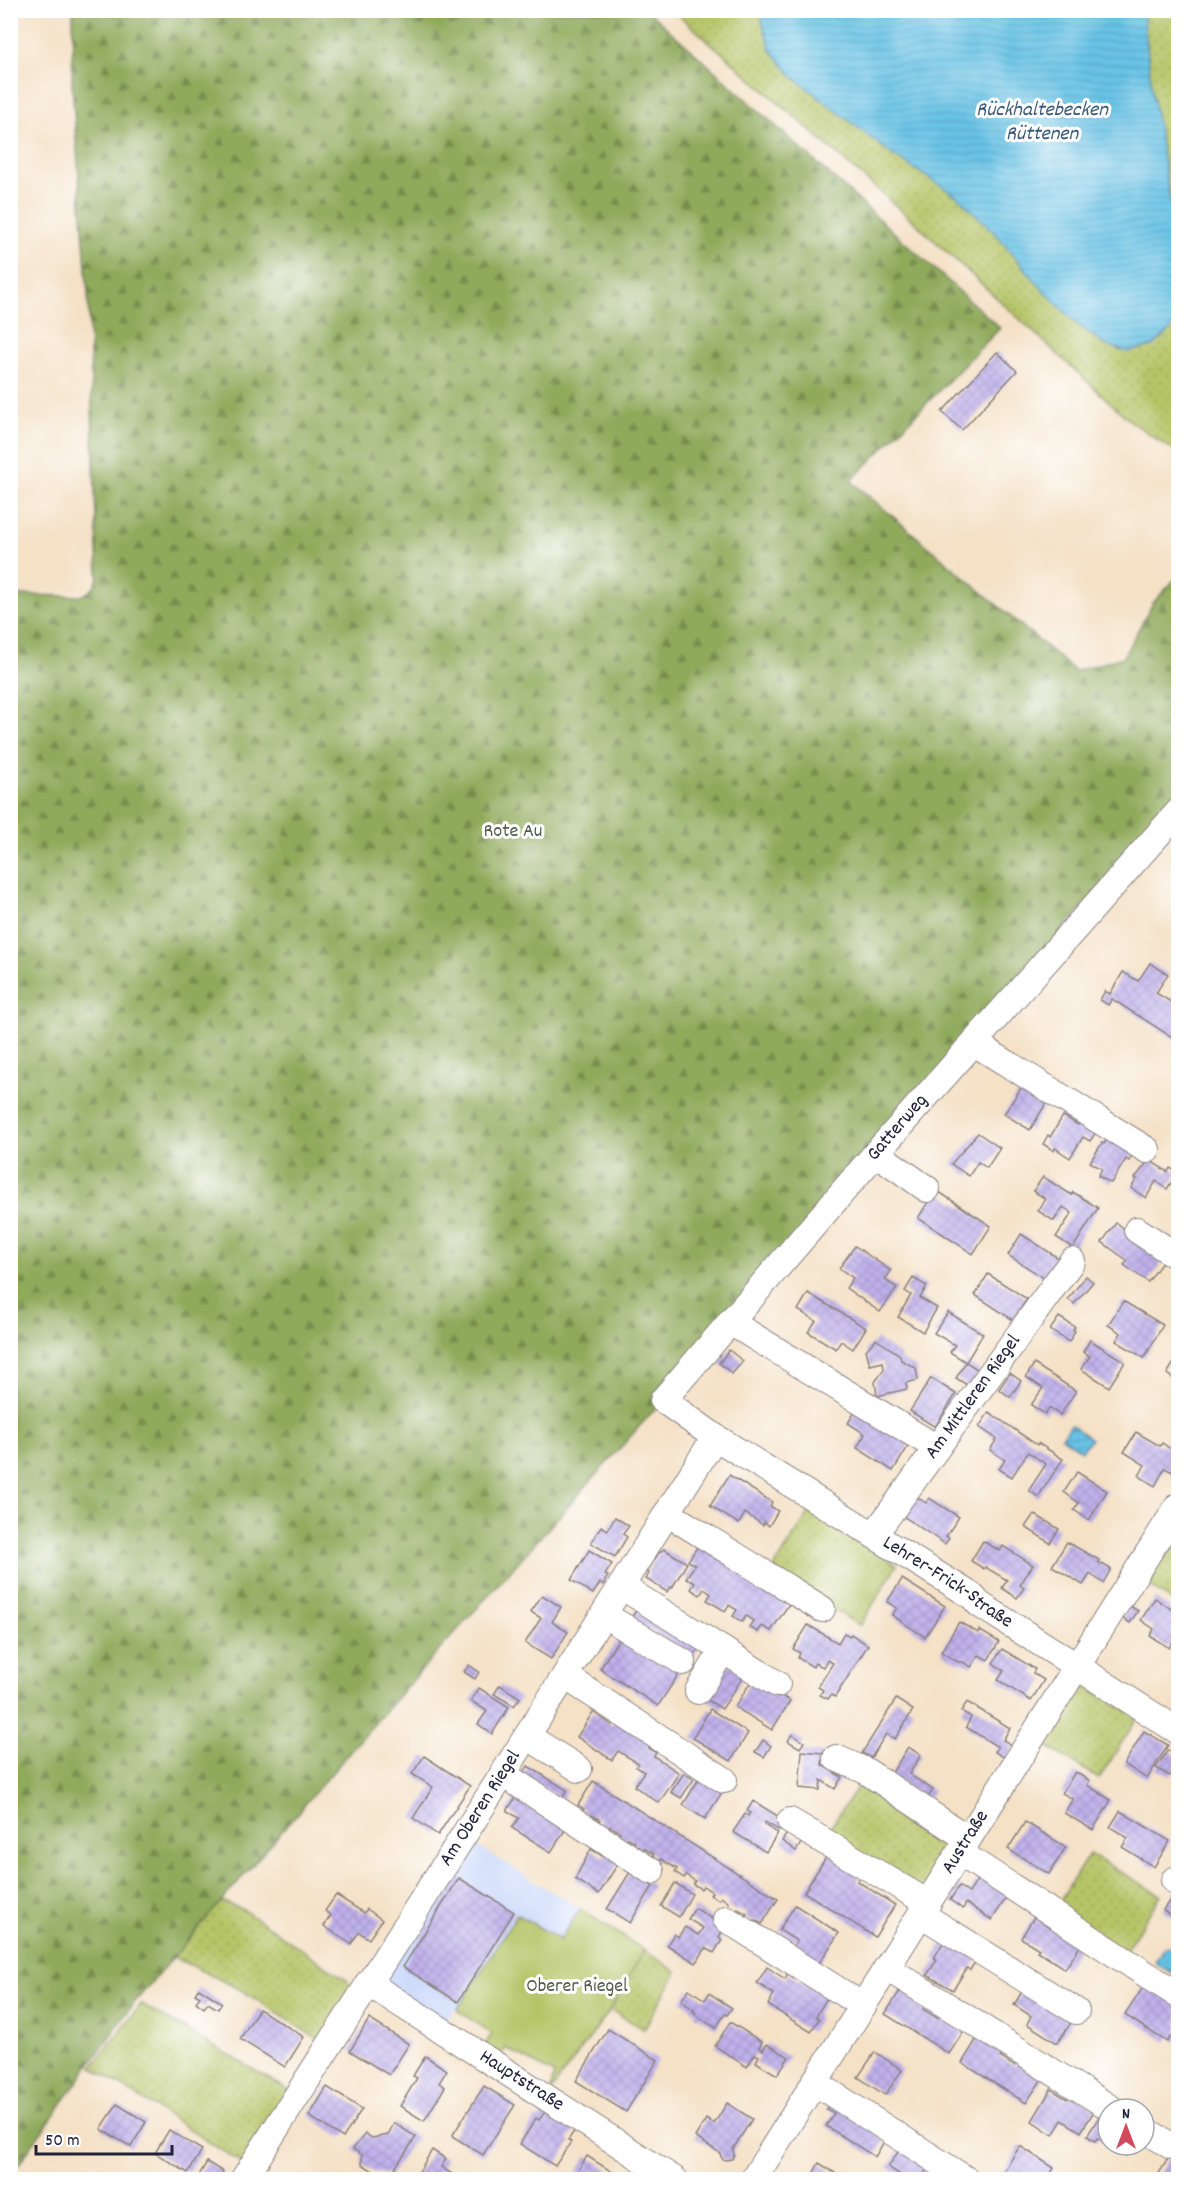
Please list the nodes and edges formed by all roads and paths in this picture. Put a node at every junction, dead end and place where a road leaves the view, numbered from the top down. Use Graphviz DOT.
graph roads {
  1 [pos="1179,812"];
  2 [pos="974,1043"];
  3 [pos="1148,1150"];
  4 [pos="876,1153"];
  5 [pos="927,1189"];
  6 [pos="1137,1230"];
  7 [pos="1179,1257"];
  8 [pos="1072,1261"];
  9 [pos="730,1322"];
  10 [pos="716,1437"];
  11 [pos="937,1448"];
  12 [pos="1179,1506"];
  13 [pos="667,1514"];
  14 [pos="874,1535"];
  15 [pos="621,1586"];
  16 [pos="822,1609"];
  17 [pos="604,1615"];
  18 [pos="723,1650"];
  19 [pos="683,1662"];
  20 [pos="1078,1667"];
  21 [pos="565,1676"];
  22 [pos="777,1684"];
  23 [pos="698,1691"];
  24 [pos="1179,1731"];
  25 [pos="527,1736"];
  26 [pos="836,1758"];
  27 [pos="579,1768"];
  28 [pos="503,1774"];
  29 [pos="724,1780"];
  30 [pos="790,1821"];
  31 [pos="964,1846"];
  32 [pos="651,1870"];
  33 [pos="925,1908"];
  34 [pos="726,1919"];
  35 [pos="887,1968"];
  36 [pos="368,1983"];
  37 [pos="1179,1995"];
  38 [pos="863,2006"];
  39 [pos="1076,2012"];
  40 [pos="814,2082"];
  41 [pos="1096,2099"];
  42 [pos="1156,2137"];
  43 [pos="1171,2146"];
  44 [pos="243,2180"];
  45 [pos="675,2180"];
  46 [pos="753,2180"];
  47 [pos="967,2180"];
  1 -- 2 [label="street, Gatterweg"];
  2 -- 3 [label="street"];
  2 -- 4 [label="street, Gatterweg"];
  4 -- 5 [label="street"];
  4 -- 9 [label="street, Gatterweg"];
  6 -- 7 [label="street"];
  8 -- 11 [label="street, Am Mittleren Riegel"];
  9 -- 10 [label="street, Gatterweg"];
  9 -- 11 [label="street"];
  10 -- 13 [label="street, Am Oberen Riegel"];
  10 -- 14 [label="street, Lehrer-Frick-Straße"];
  11 -- 14 [label="street, Am Mittleren Riegel"];
  12 -- 20 [label="street, Austraße"];
  13 -- 15 [label="street, Am Oberen Riegel"];
  13 -- 16 [label="street"];
  14 -- 20 [label="street, Lehrer-Frick-Straße"];
  15 -- 17 [label="street, Am Oberen Riegel"];
  15 -- 18 [label="street"];
  17 -- 19 [label="street"];
  17 -- 21 [label="street, Am Oberen Riegel"];
  18 -- 22 [label="street"];
  18 -- 23 [label="street"];
  20 -- 24 [label="street, Lehrer-Frick-Straße"];
  20 -- 31 [label="street, Austraße"];
  21 -- 25 [label="street, Am Oberen Riegel"];
  21 -- 29 [label="street"];
  25 -- 27 [label="street"];
  25 -- 28 [label="street, Am Oberen Riegel"];
  26 -- 31 [label="street"];
  28 -- 32 [label="street"];
  28 -- 36 [label="street, Am Oberen Riegel"];
  30 -- 33 [label="street"];
  31 -- 33 [label="street, Austraße"];
  31 -- 37 [label="street"];
  33 -- 35 [label="street, Austraße"];
  33 -- 39 [label="street"];
  34 -- 38 [label="street"];
  35 -- 38 [label="street, Austraße"];
  35 -- 41 [label="street"];
  36 -- 44 [label="street, Am Oberen Riegel"];
  36 -- 45 [label="street, Hauptstraße"];
  38 -- 40 [label="street, Austraße"];
  40 -- 46 [label="street, Austraße"];
  40 -- 47 [label="street"];
  42 -- 43 [label="street"];
}
